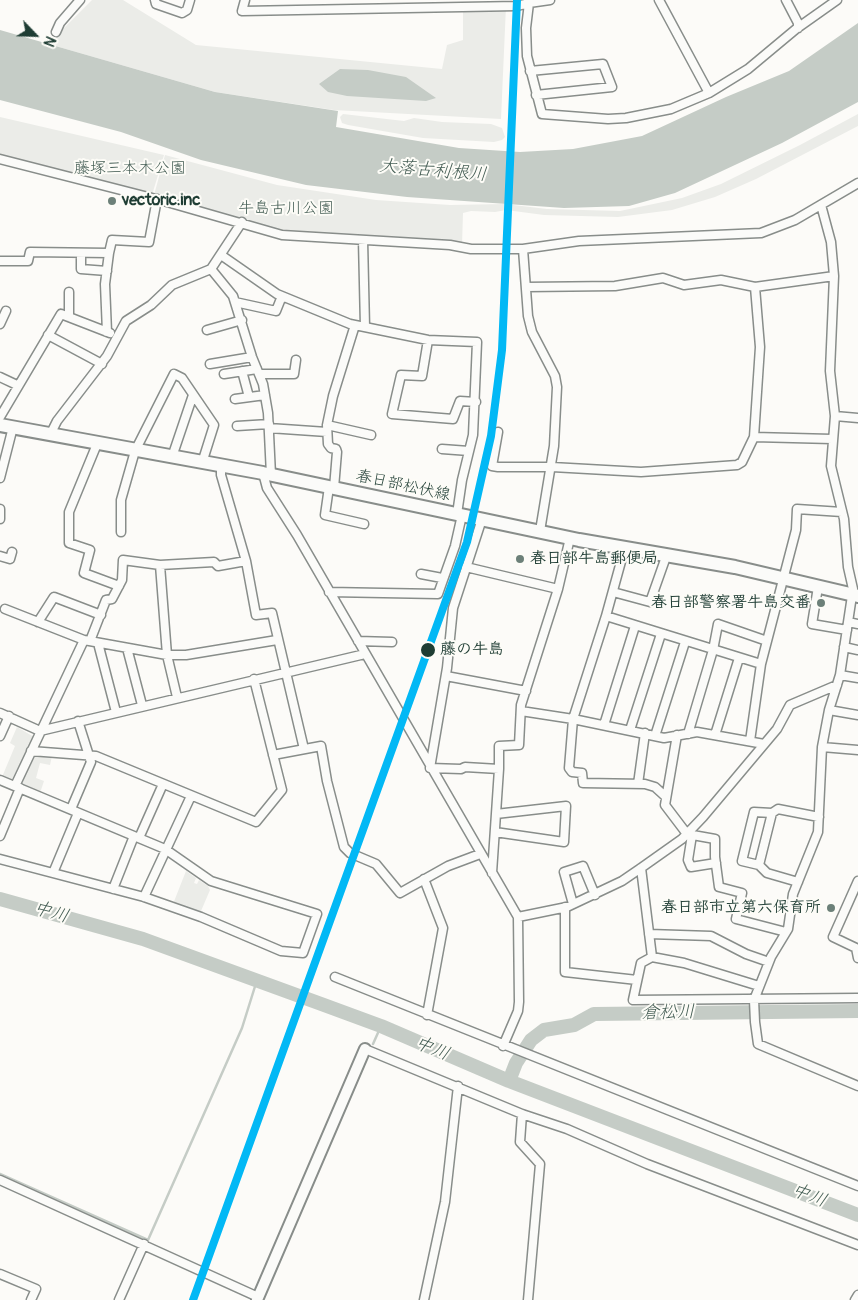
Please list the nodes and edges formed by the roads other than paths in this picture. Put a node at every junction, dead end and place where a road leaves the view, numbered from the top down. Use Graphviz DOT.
graph roads {
  1 [pos="80,0"];
  2 [pos="155,0"];
  3 [pos="190,0"];
  4 [pos="245,0"];
  5 [pos="364,0"];
  6 [pos="550,0"];
  7 [pos="659,0"];
  8 [pos="786,0"];
  9 [pos="838,0"];
  10 [pos="491,2"];
  11 [pos="529,3"];
  12 [pos="363,9"];
  13 [pos="798,28"];
  14 [pos="56,32"];
  15 [pos="530,71"];
  16 [pos="709,92"];
  17 [pos="536,95"];
  18 [pos="0,159"];
  19 [pos="858,183"];
  20 [pos="157,199"];
  21 [pos="821,205"];
  22 [pos="242,222"];
  23 [pos="363,240"];
  24 [pos="523,249"];
  25 [pos="81,253"];
  26 [pos="110,254"];
  27 [pos="222,254"];
  28 [pos="0,261"];
  29 [pos="212,269"];
  30 [pos="107,271"];
  31 [pos="834,276"];
  32 [pos="526,287"];
  33 [pos="755,287"];
  34 [pos="69,292"];
  35 [pos="282,296"];
  36 [pos="235,302"];
  37 [pos="6,311"];
  38 [pos="69,317"];
  39 [pos="242,320"];
  40 [pos="0,324"];
  41 [pos="356,325"];
  42 [pos="365,327"];
  43 [pos="207,330"];
  44 [pos="106,332"];
  45 [pos="48,335"];
  46 [pos="117,335"];
  47 [pos="428,340"];
  48 [pos="252,356"];
  49 [pos="296,360"];
  50 [pos="102,364"];
  51 [pos="210,364"];
  52 [pos="242,371"];
  53 [pos="258,372"];
  54 [pos="224,374"];
  55 [pos="0,376"];
  56 [pos="17,385"];
  57 [pos="193,394"];
  58 [pos="265,395"];
  59 [pos="249,397"];
  60 [pos="235,399"];
  61 [pos="476,402"];
  62 [pos="834,416"];
  63 [pos="0,417"];
  64 [pos="858,418"];
  65 [pos="0,425"];
  66 [pos="237,426"];
  67 [pos="269,426"];
  68 [pos="13,427"];
  69 [pos="327,429"];
  70 [pos="498,432"];
  71 [pos="50,435"];
  72 [pos="371,435"];
  73 [pos="754,437"];
  74 [pos="832,439"];
  75 [pos="97,444"];
  76 [pos="442,450"];
  77 [pos="135,451"];
  78 [pos="469,451"];
  79 [pos="172,457"];
  80 [pos="202,463"];
  81 [pos="221,466"];
  82 [pos="552,467"];
  83 [pos="267,474"];
  84 [pos="0,478"];
  85 [pos="331,488"];
  86 [pos="0,509"];
  87 [pos="842,512"];
  88 [pos="460,514"];
  89 [pos="0,519"];
  90 [pos="482,519"];
  91 [pos="364,524"];
  92 [pos="540,531"];
  93 [pos="121,532"];
  94 [pos="570,538"];
  95 [pos="625,547"];
  96 [pos="12,552"];
  97 [pos="667,554"];
  98 [pos="0,556"];
  99 [pos="246,561"];
  100 [pos="160,565"];
  101 [pos="466,566"];
  102 [pos="421,574"];
  103 [pos="442,578"];
  104 [pos="784,578"];
  105 [pos="119,586"];
  106 [pos="818,587"];
  107 [pos="558,590"];
  108 [pos="329,592"];
  109 [pos="613,592"];
  110 [pos="855,595"];
  111 [pos="5,609"];
  112 [pos="101,615"];
  113 [pos="606,616"];
  114 [pos="38,622"];
  115 [pos="858,624"];
  116 [pos="635,626"];
  117 [pos="847,626"];
  118 [pos="661,634"];
  119 [pos="277,640"];
  120 [pos="767,640"];
  121 [pos="90,641"];
  122 [pos="358,641"];
  123 [pos="392,642"];
  124 [pos="685,642"];
  125 [pos="844,647"];
  126 [pos="127,648"];
  127 [pos="713,650"];
  128 [pos="858,650"];
  129 [pos="366,654"];
  130 [pos="167,655"];
  131 [pos="740,658"];
  132 [pos="761,664"];
  133 [pos="286,672"];
  134 [pos="840,675"];
  135 [pos="446,676"];
  136 [pos="858,678"];
  137 [pos="254,679"];
  138 [pos="837,685"];
  139 [pos="526,691"];
  140 [pos="177,697"];
  141 [pos="142,705"];
  142 [pos="829,710"];
  143 [pos="520,711"];
  144 [pos="0,712"];
  145 [pos="116,712"];
  146 [pos="858,715"];
  147 [pos="8,716"];
  148 [pos="573,719"];
  149 [pos="78,721"];
  150 [pos="604,725"];
  151 [pos="630,730"];
  152 [pos="40,731"];
  153 [pos="645,733"];
  154 [pos="688,734"];
  155 [pos="715,735"];
  156 [pos="0,736"];
  157 [pos="655,736"];
  158 [pos="677,736"];
  159 [pos="750,741"];
  160 [pos="764,744"];
  161 [pos="822,747"];
  162 [pos="304,749"];
  163 [pos="858,750"];
  164 [pos="31,751"];
  165 [pos="273,755"];
  166 [pos="90,756"];
  167 [pos="430,768"];
  168 [pos="498,769"];
  169 [pos="0,780"];
  170 [pos="163,784"];
  171 [pos="638,784"];
  172 [pos="17,787"];
  173 [pos="191,796"];
  174 [pos="666,797"];
  175 [pos="74,811"];
  176 [pos="772,813"];
  177 [pos="496,814"];
  178 [pos="819,817"];
  179 [pos="495,832"];
  180 [pos="689,834"];
  181 [pos="0,836"];
  182 [pos="137,837"];
  183 [pos="164,849"];
  184 [pos="480,854"];
  185 [pos="0,859"];
  186 [pos="716,863"];
  187 [pos="759,865"];
  188 [pos="641,868"];
  189 [pos="53,873"];
  190 [pos="492,873"];
  191 [pos="424,879"];
  192 [pos="858,881"];
  193 [pos="798,882"];
  194 [pos="113,889"];
  195 [pos="595,895"];
  196 [pos="144,897"];
  197 [pos="573,904"];
  198 [pos="564,907"];
  199 [pos="518,917"];
  200 [pos="786,932"];
  201 [pos="649,934"];
  202 [pos="652,957"];
  203 [pos="858,958"];
  204 [pos="769,962"];
  205 [pos="334,977"];
  206 [pos="637,980"];
  207 [pos="759,986"];
  208 [pos="858,998"];
  209 [pos="754,1001"];
  210 [pos="427,1015"];
  211 [pos="503,1046"];
  212 [pos="365,1049"];
  213 [pos="458,1086"];
  214 [pos="858,1086"];
  215 [pos="522,1114"];
  216 [pos="0,1180"];
  217 [pos="858,1186"];
  218 [pos="144,1244"];
  219 [pos="858,1244"];
  220 [pos="0,1274"];
  221 [pos="858,1295"];
  222 [pos="258,1298"];
  223 [pos="31,1300"];
  224 [pos="118,1300"];
  225 [pos="424,1300"];
  226 [pos="528,1300"];
  227 [pos="855,1300"];
  1 -- 14 [label="street"];
  2 -- 3 [label="street"];
  4 -- 12 [label="street"];
  5 -- 12 [label="street"];
  6 -- 11 [label="street"];
  7 -- 16 [label="street"];
  8 -- 13 [label="street"];
  9 -- 13 [label="street"];
  10 -- 11 [label="street"];
  10 -- 12 [label="street"];
  11 -- 15 [label="street"];
  13 -- 16 [label="street"];
  15 -- 17 [label="street"];
  15 -- 17 [label="street"];
  16 -- 17 [label="street"];
  18 -- 20 [label="street"];
  19 -- 21 [label="street"];
  20 -- 22 [label="street"];
  20 -- 26 [label="street"];
  21 -- 24 [label="street"];
  21 -- 31 [label="street"];
  22 -- 23 [label="street"];
  22 -- 27 [label="street"];
  23 -- 24 [label="street"];
  23 -- 42 [label="street"];
  24 -- 32 [label="street"];
  25 -- 26 [label="street"];
  25 -- 28 [label="street"];
  25 -- 30 [label="street"];
  26 -- 30 [label="street"];
  27 -- 29 [label="street"];
  27 -- 35 [label="street"];
  29 -- 36 [label="street"];
  29 -- 46 [label="street"];
  30 -- 44 [label="street"];
  31 -- 33 [label="street"];
  31 -- 62 [label="street"];
  32 -- 33 [label="street"];
  32 -- 82 [label="street"];
  33 -- 73 [label="street"];
  34 -- 38 [label="street"];
  35 -- 36 [label="street"];
  35 -- 41 [label="street"];
  36 -- 39 [label="street"];
  37 -- 40 [label="street"];
  38 -- 44 [label="street"];
  38 -- 45 [label="street"];
  39 -- 43 [label="street"];
  39 -- 48 [label="street"];
  41 -- 42 [label="street"];
  41 -- 69 [label="street"];
  42 -- 47 [label="street"];
  44 -- 46 [label="street"];
  45 -- 50 [label="street"];
  45 -- 56 [label="street"];
  46 -- 50 [label="street"];
  47 -- 61 [label="street"];
  47 -- 61 [label="street"];
  48 -- 51 [label="street"];
  48 -- 53 [label="street"];
  49 -- 53 [label="street"];
  50 -- 71 [label="street"];
  52 -- 53 [label="street"];
  52 -- 54 [label="street"];
  52 -- 59 [label="street"];
  53 -- 58 [label="street"];
  55 -- 56 [label="street"];
  56 -- 63 [label="street"];
  57 -- 77 [label="street"];
  57 -- 79 [label="street"];
  57 -- 80 [label="street"];
  58 -- 59 [label="street"];
  58 -- 67 [label="street"];
  59 -- 60 [label="street"];
  61 -- 78 [label="street"];
  62 -- 64 [label="street"];
  62 -- 74 [label="street"];
  65 -- 68 [label="main road, 春日部松伏線"];
  66 -- 67 [label="street"];
  67 -- 69 [label="street"];
  67 -- 83 [label="street"];
  68 -- 71 [label="main road, 春日部松伏線"];
  68 -- 84 [label="street"];
  69 -- 72 [label="street"];
  69 -- 85 [label="street"];
  70 -- 82 [label="street"];
  71 -- 75 [label="main road, 春日部松伏線"];
  73 -- 74 [label="street"];
  73 -- 82 [label="street"];
  74 -- 87 [label="street"];
  75 -- 77 [label="main road, 春日部松伏線"];
  75 -- 105 [label="street"];
  76 -- 78 [label="street"];
  77 -- 79 [label="main road, 春日部松伏線"];
  77 -- 93 [label="street"];
  78 -- 88 [label="street"];
  79 -- 80 [label="main road, 春日部松伏線"];
  80 -- 81 [label="main road, 春日部松伏線"];
  81 -- 83 [label="main road, 春日部松伏線"];
  81 -- 99 [label="street"];
  82 -- 92 [label="street"];
  83 -- 85 [label="main road, 春日部松伏線"];
  83 -- 108 [label="street"];
  85 -- 88 [label="main road, 春日部松伏線"];
  85 -- 91 [label="street"];
  86 -- 89 [label="street"];
  87 -- 104 [label="street"];
  87 -- 110 [label="street"];
  88 -- 90 [label="main road, 春日部松伏線"];
  88 -- 103 [label="street"];
  90 -- 92 [label="main road, 春日部松伏線"];
  90 -- 101 [label="street"];
  92 -- 94 [label="main road, 春日部松伏線"];
  94 -- 95 [label="main road, 春日部松伏線"];
  94 -- 107 [label="street"];
  95 -- 97 [label="main road, 春日部松伏線"];
  95 -- 109 [label="street"];
  96 -- 98 [label="street"];
  97 -- 104 [label="main road, 春日部松伏線"];
  97 -- 109 [label="street"];
  99 -- 100 [label="street"];
  99 -- 119 [label="street"];
  100 -- 105 [label="street"];
  100 -- 130 [label="street"];
  101 -- 107 [label="street"];
  101 -- 135 [label="street"];
  102 -- 103 [label="street"];
  103 -- 108 [label="street"];
  104 -- 106 [label="main road, 春日部松伏線"];
  104 -- 120 [label="street"];
  105 -- 112 [label="street"];
  106 -- 110 [label="main road, 春日部松伏線"];
  106 -- 117 [label="street"];
  107 -- 139 [label="street"];
  108 -- 122 [label="street"];
  109 -- 113 [label="street"];
  110 -- 117 [label="street"];
  111 -- 114 [label="street"];
  112 -- 114 [label="street"];
  112 -- 121 [label="street"];
  113 -- 116 [label="street"];
  113 -- 148 [label="street"];
  114 -- 121 [label="street"];
  115 -- 117 [label="street"];
  116 -- 118 [label="street"];
  116 -- 150 [label="street"];
  117 -- 125 [label="street"];
  118 -- 124 [label="street"];
  118 -- 151 [label="street"];
  119 -- 130 [label="street"];
  119 -- 133 [label="street"];
  120 -- 127 [label="street"];
  120 -- 132 [label="street"];
  121 -- 126 [label="street"];
  121 -- 145 [label="street"];
  121 -- 152 [label="street"];
  122 -- 123 [label="street"];
  122 -- 129 [label="street"];
  124 -- 127 [label="street"];
  124 -- 157 [label="street"];
  125 -- 128 [label="street"];
  125 -- 134 [label="street"];
  126 -- 130 [label="street"];
  126 -- 141 [label="street"];
  127 -- 131 [label="street"];
  127 -- 154 [label="street"];
  129 -- 133 [label="street"];
  129 -- 167 [label="street"];
  130 -- 140 [label="street"];
  131 -- 132 [label="street"];
  131 -- 155 [label="street"];
  132 -- 159 [label="street"];
  133 -- 137 [label="street"];
  133 -- 162 [label="street"];
  134 -- 136 [label="street"];
  134 -- 138 [label="street"];
  135 -- 139 [label="street"];
  135 -- 167 [label="street"];
  137 -- 140 [label="street"];
  137 -- 165 [label="street"];
  138 -- 142 [label="street"];
  138 -- 160 [label="street"];
  139 -- 143 [label="street"];
  140 -- 141 [label="street"];
  141 -- 145 [label="street"];
  142 -- 146 [label="street"];
  142 -- 161 [label="street"];
  143 -- 148 [label="street"];
  143 -- 168 [label="street"];
  144 -- 147 [label="street"];
  145 -- 149 [label="street"];
  147 -- 152 [label="street"];
  147 -- 156 [label="street"];
  148 -- 150 [label="street"];
  148 -- 171 [label="street"];
  149 -- 152 [label="street"];
  149 -- 166 [label="street"];
  150 -- 151 [label="street"];
  151 -- 153 [label="street"];
  152 -- 164 [label="street"];
  153 -- 157 [label="street"];
  153 -- 171 [label="street"];
  154 -- 155 [label="street"];
  154 -- 158 [label="street"];
  155 -- 159 [label="street"];
  157 -- 158 [label="street"];
  158 -- 174 [label="street"];
  159 -- 160 [label="street"];
  160 -- 180 [label="street"];
  161 -- 163 [label="street"];
  161 -- 178 [label="street"];
  162 -- 165 [label="street"];
  162 -- 191 [label="street"];
  164 -- 166 [label="street"];
  164 -- 172 [label="street"];
  165 -- 173 [label="street"];
  166 -- 170 [label="street"];
  166 -- 175 [label="street"];
  167 -- 168 [label="street"];
  167 -- 184 [label="street"];
  168 -- 177 [label="street"];
  169 -- 172 [label="street"];
  170 -- 173 [label="street"];
  170 -- 182 [label="street"];
  171 -- 174 [label="street"];
  172 -- 175 [label="street"];
  172 -- 181 [label="street"];
  173 -- 183 [label="street"];
  174 -- 180 [label="street"];
  175 -- 182 [label="street"];
  175 -- 189 [label="street"];
  176 -- 178 [label="street"];
  176 -- 187 [label="street"];
  176 -- 187 [label="street"];
  177 -- 179 [label="street"];
  177 -- 179 [label="street"];
  178 -- 193 [label="street"];
  179 -- 190 [label="street"];
  180 -- 186 [label="street"];
  180 -- 186 [label="street"];
  180 -- 188 [label="street"];
  182 -- 183 [label="street"];
  182 -- 194 [label="street"];
  183 -- 196 [label="street"];
  183 -- 196 [label="street"];
  184 -- 190 [label="street"];
  184 -- 191 [label="street"];
  185 -- 189 [label="street"];
  186 -- 200 [label="street"];
  187 -- 193 [label="street"];
  188 -- 195 [label="street"];
  188 -- 201 [label="street"];
  189 -- 194 [label="street"];
  190 -- 199 [label="street"];
  191 -- 210 [label="street"];
  192 -- 203 [label="street"];
  193 -- 200 [label="street"];
  194 -- 196 [label="street"];
  195 -- 197 [label="street"];
  195 -- 197 [label="street"];
  197 -- 198 [label="street"];
  198 -- 199 [label="street"];
  198 -- 206 [label="street"];
  199 -- 211 [label="street"];
  200 -- 204 [label="street"];
  201 -- 202 [label="street"];
  201 -- 204 [label="street"];
  202 -- 206 [label="street"];
  202 -- 207 [label="street"];
  204 -- 207 [label="street"];
  205 -- 210 [label="street"];
  206 -- 209 [label="street"];
  207 -- 209 [label="street"];
  208 -- 209 [label="street"];
  209 -- 214 [label="street"];
  210 -- 211 [label="street"];
  211 -- 217 [label="street"];
  212 -- 213 [label="street"];
  212 -- 222 [label="street"];
  213 -- 215 [label="street"];
  213 -- 225 [label="street"];
  215 -- 219 [label="street"];
  215 -- 226 [label="street"];
  216 -- 218 [label="street"];
  218 -- 222 [label="street"];
  218 -- 224 [label="street"];
  220 -- 223 [label="street"];
  221 -- 227 [label="street"];
}
